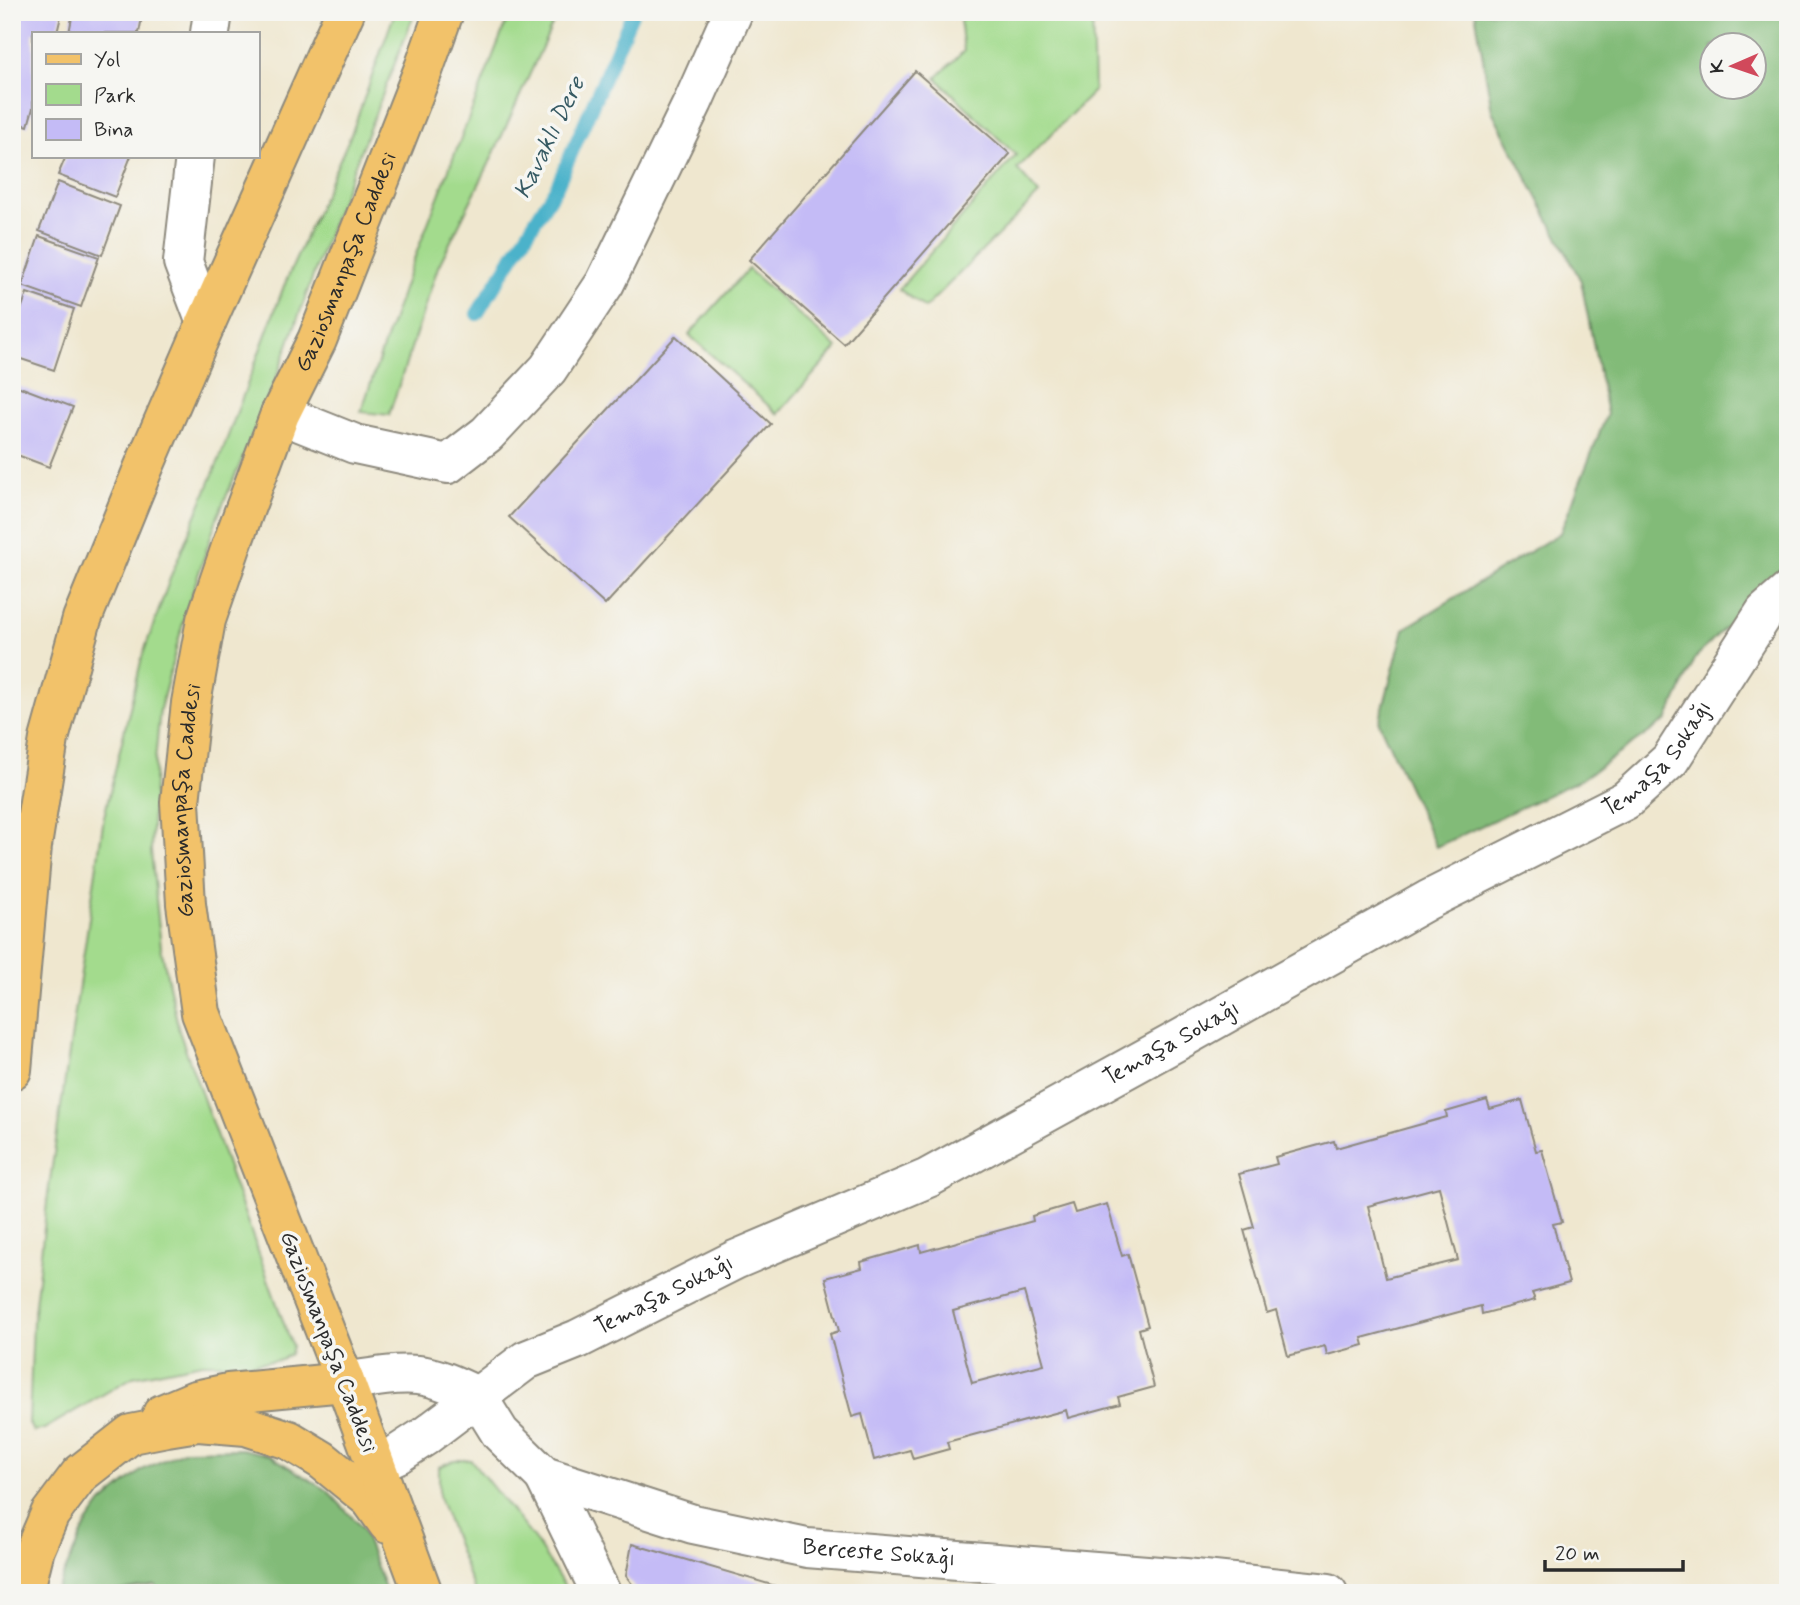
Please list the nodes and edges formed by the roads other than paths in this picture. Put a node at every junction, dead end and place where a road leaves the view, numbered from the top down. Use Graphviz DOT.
graph roads {
  1 [pos="212,12"];
  2 [pos="345,12"];
  3 [pos="444,12"];
  4 [pos="733,12"];
  5 [pos="210,32"];
  6 [pos="195,158"];
  7 [pos="206,323"];
  8 [pos="281,414"];
  9 [pos="1788,592"];
  10 [pos="12,1070"];
  11 [pos="345,1382"];
  12 [pos="477,1396"];
  13 [pos="131,1434"];
  14 [pos="374,1465"];
  15 [pos="544,1476"];
  16 [pos="406,1548"];
  17 [pos="24,1593"];
  18 [pos="423,1593"];
  19 [pos="601,1593"];
  20 [pos="1328,1593"];
  1 -- 5 [label="street"];
  2 -- 7 [label="main road"];
  3 -- 8 [label="main road, Gaziosmanpaşa Caddesi"];
  4 -- 8 [label="street"];
  6 -- 7 [label="street"];
  7 -- 10 [label="main road"];
  8 -- 11 [label="main road, Gaziosmanpaşa Caddesi"];
  9 -- 12 [label="street, Temaşa Sokağı"];
  11 -- 12 [label="street"];
  11 -- 13 [label="main road"];
  11 -- 14 [label="main road, Gaziosmanpaşa Caddesi"];
  12 -- 14 [label="street, Temaşa Sokağı"];
  12 -- 15 [label="street, Berceste Sokağı"];
  13 -- 16 [label="main road"];
  13 -- 17 [label="main road"];
  14 -- 16 [label="main road, Gaziosmanpaşa Caddesi"];
  15 -- 19 [label="street"];
  15 -- 20 [label="street, Berceste Sokağı"];
  16 -- 18 [label="main road, Gaziosmanpaşa Caddesi"];
}
